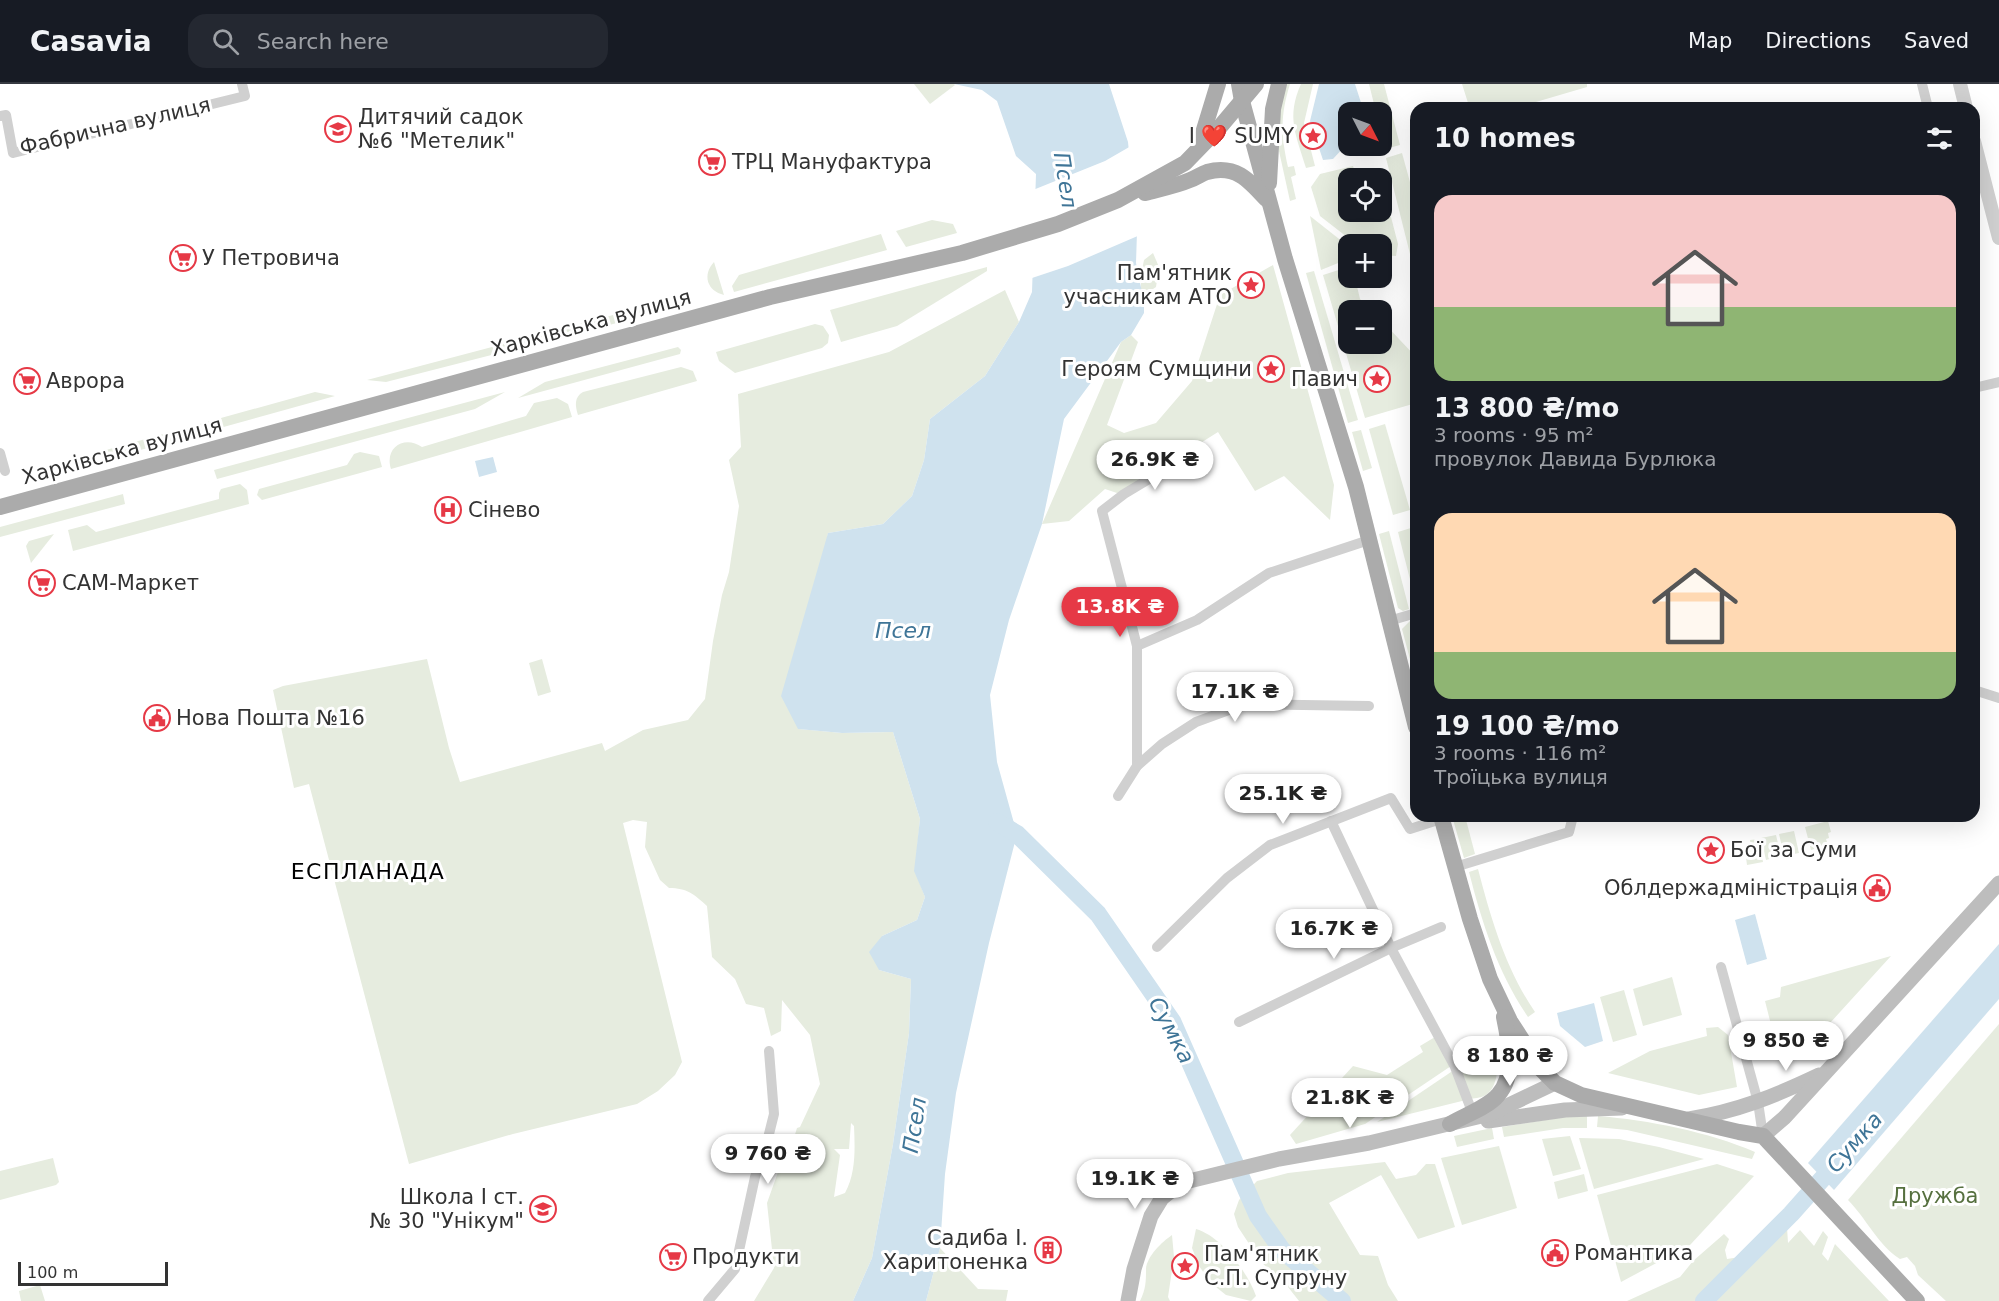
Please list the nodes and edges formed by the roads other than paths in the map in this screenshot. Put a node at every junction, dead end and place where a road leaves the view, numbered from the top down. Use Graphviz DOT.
graph roads {
  1 [pos="242,84"];
  2 [pos="1218,84"];
  3 [pos="1239,84"];
  4 [pos="1247,84"];
  5 [pos="1256,84"];
  6 [pos="1279,84"];
  7 [pos="1922,84"];
  8 [pos="1960,84"];
  9 [pos="1242,101"];
  10 [pos="1926,102"];
  11 [pos="1964,102"];
  12 [pos="0,116"];
  13 [pos="1198,150"];
  14 [pos="1980,184"];
  15 [pos="1118,200"];
  16 [pos="1269,202"];
  17 [pos="1999,238"];
  18 [pos="1999,382"];
  19 [pos="1980,387"];
  20 [pos="1194,452"];
  21 [pos="0,453"];
  22 [pos="5,471"];
  23 [pos="0,507"];
  24 [pos="1369,540"];
  25 [pos="1410,615"];
  26 [pos="1389,621"];
  27 [pos="1137,646"];
  28 [pos="1980,692"];
  29 [pos="1999,698"];
  30 [pos="1410,703"];
  31 [pos="1369,706"];
  32 [pos="1137,766"];
  33 [pos="1118,796"];
  34 [pos="1331,821"];
  35 [pos="1428,822"];
  36 [pos="1442,822"];
  37 [pos="1572,822"];
  38 [pos="1455,867"];
  39 [pos="1999,883"];
  40 [pos="1441,927"];
  41 [pos="1157,947"];
  42 [pos="1391,948"];
  43 [pos="1721,968"];
  44 [pos="1500,1002"];
  45 [pos="1239,1022"];
  46 [pos="769,1051"];
  47 [pos="1827,1071"];
  48 [pos="1555,1083"];
  49 [pos="1758,1102"];
  50 [pos="1636,1107"];
  51 [pos="1473,1115"];
  52 [pos="1687,1119"];
  53 [pos="1450,1124"];
  54 [pos="1763,1136"];
  55 [pos="708,1301"];
  56 [pos="1128,1301"];
  57 [pos="1917,1301"];
  1 -- 12 [label="street, Фабрична вулиця"];
  2 -- 13 [label="main road"];
  3 -- 9 [label="main road"];
  4 -- 9 [label="main road"];
  5 -- 9 [label="main road, Харківська вулиця"];
  6 -- 16 [label="main road"];
  7 -- 10 [label="street"];
  8 -- 11 [label="street"];
  9 -- 13 [label="main road, Харківська вулиця"];
  9 -- 16 [label="main road"];
  13 -- 15 [label="main road, Харківська вулиця"];
  14 -- 17 [label="street"];
  15 -- 16 [label="main road"];
  15 -- 23 [label="main road, Харківська вулиця"];
  16 -- 24 [label="main road"];
  18 -- 19 [label="street"];
  20 -- 27 [label="street"];
  21 -- 22 [label="street"];
  24 -- 26 [label="main road"];
  24 -- 27 [label="street"];
  25 -- 26 [label="street"];
  26 -- 30 [label="main road"];
  27 -- 32 [label="street"];
  28 -- 29 [label="street"];
  31 -- 32 [label="street"];
  32 -- 33 [label="street"];
  34 -- 35 [label="street"];
  34 -- 41 [label="street"];
  34 -- 42 [label="street"];
  36 -- 38 [label="main road"];
  37 -- 38 [label="street"];
  38 -- 44 [label="main road"];
  39 -- 47 [label="main road"];
  40 -- 42 [label="street"];
  42 -- 45 [label="street"];
  42 -- 51 [label="street"];
  43 -- 49 [label="street"];
  44 -- 48 [label="main road"];
  44 -- 51 [label="main road"];
  46 -- 55 [label="street"];
  47 -- 49 [label="main road"];
  47 -- 54 [label="main road"];
  48 -- 50 [label="main road"];
  48 -- 51 [label="main road"];
  49 -- 52 [label="main road"];
  49 -- 54 [label="street"];
  50 -- 52 [label="main road"];
  50 -- 53 [label="main road"];
  51 -- 53 [label="main road"];
  52 -- 54 [label="main road"];
  53 -- 56 [label="main road"];
  54 -- 57 [label="main road"];
}
